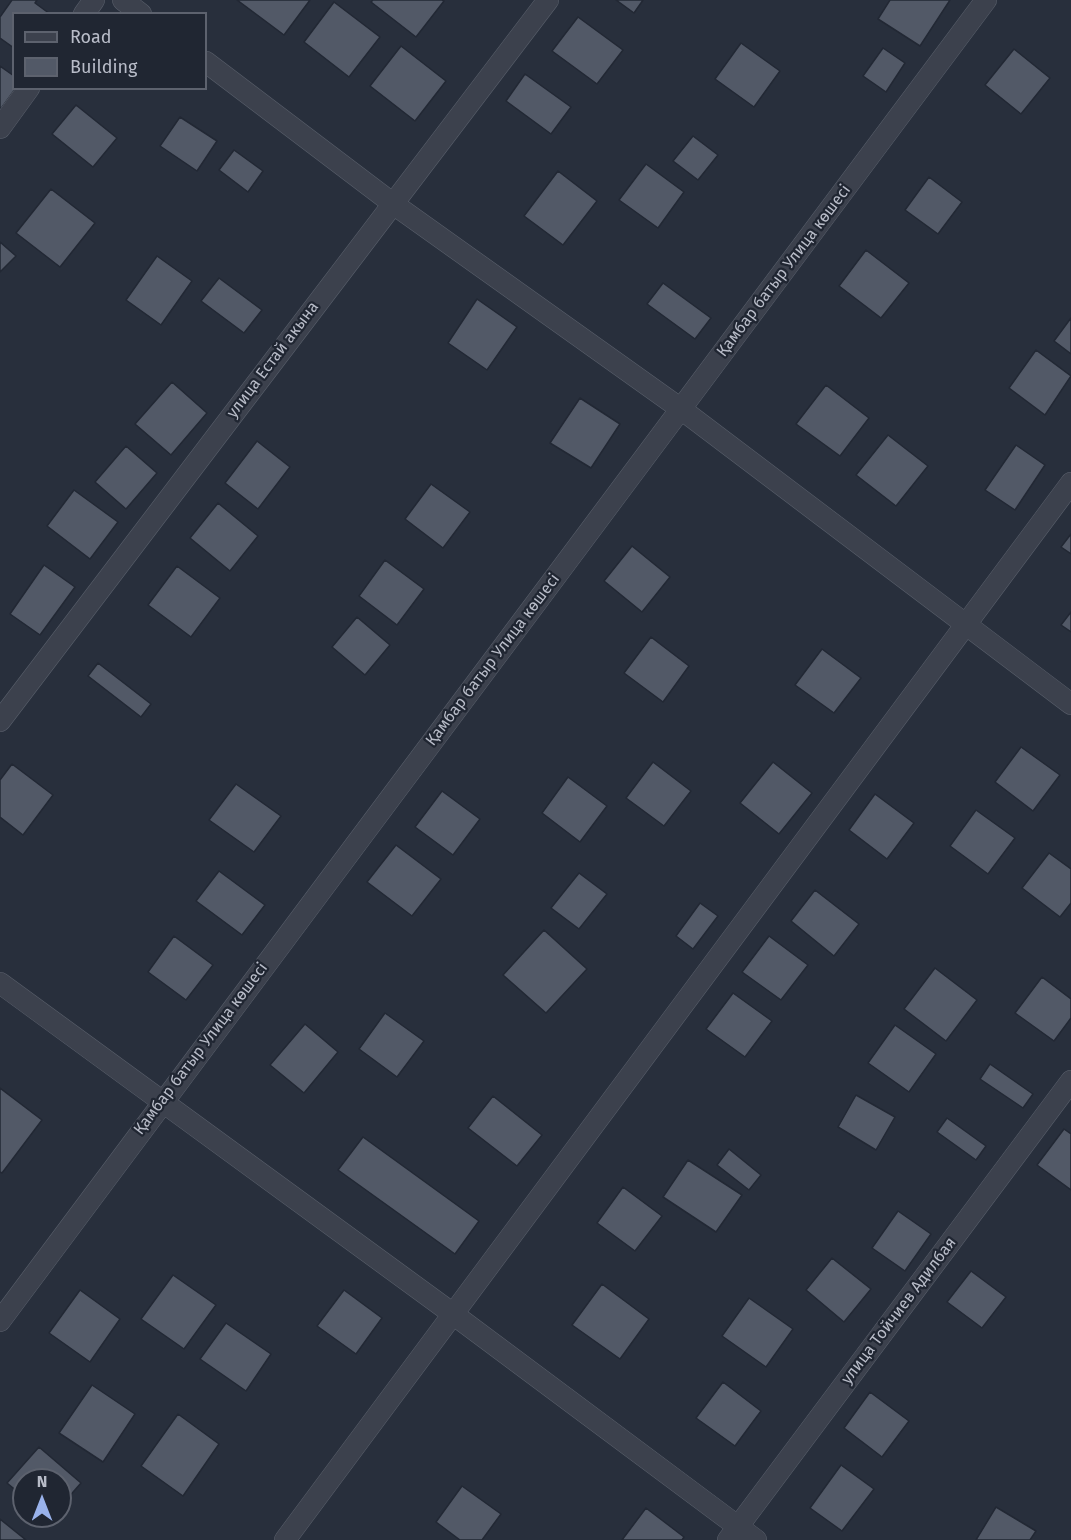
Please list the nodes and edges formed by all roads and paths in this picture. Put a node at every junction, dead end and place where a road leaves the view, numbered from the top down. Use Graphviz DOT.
graph roads {
  1 [pos="123,0"];
  2 [pos="548,0"];
  3 [pos="986,0"];
  4 [pos="138,12"];
  5 [pos="207,63"];
  6 [pos="28,90"];
  7 [pos="0,128"];
  8 [pos="392,203"];
  9 [pos="681,409"];
  10 [pos="1071,483"];
  11 [pos="966,625"];
  12 [pos="1071,704"];
  13 [pos="0,721"];
  14 [pos="0,983"];
  15 [pos="1071,1081"];
  16 [pos="163,1101"];
  17 [pos="453,1314"];
  18 [pos="0,1321"];
  19 [pos="733,1533"];
  20 [pos="285,1540"];
  21 [pos="756,1540"];
  1 -- 4 [label="street"];
  2 -- 8 [label="street, улица Естай акына"];
  3 -- 9 [label="street, Қамбар батыр Улица көшесі"];
  5 -- 8 [label="street"];
  6 -- 7 [label="street"];
  8 -- 9 [label="street"];
  8 -- 13 [label="street, улица Естай акына"];
  9 -- 11 [label="street"];
  9 -- 16 [label="street, Қамбар батыр Улица көшесі"];
  10 -- 11 [label="street"];
  11 -- 12 [label="street"];
  11 -- 17 [label="street"];
  14 -- 16 [label="street"];
  15 -- 19 [label="street, улица Тойчиев Адилбая"];
  16 -- 17 [label="street"];
  16 -- 18 [label="street, Қамбар батыр Улица көшесі"];
  17 -- 19 [label="street"];
  17 -- 20 [label="street"];
  19 -- 21 [label="street"];
}
